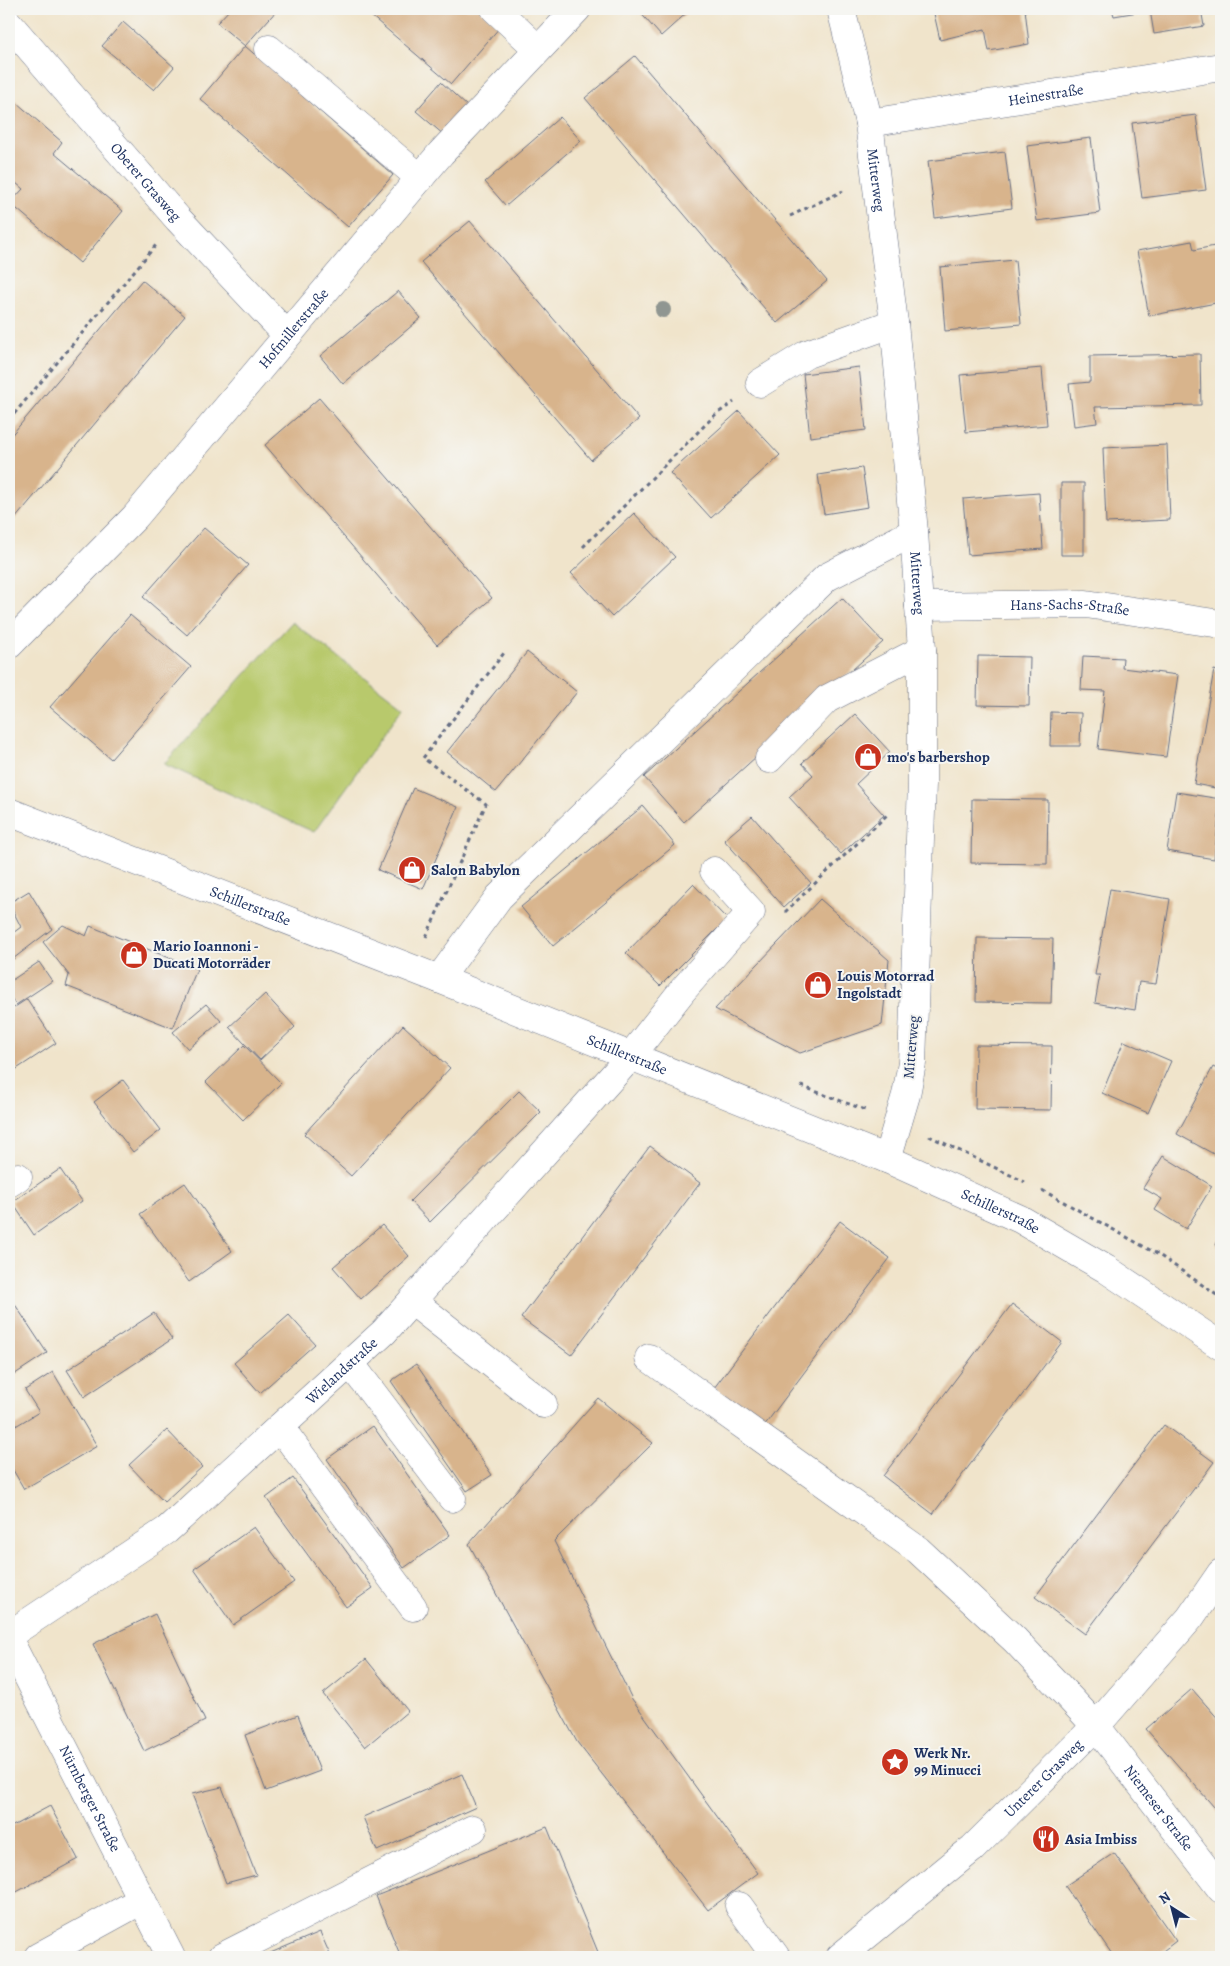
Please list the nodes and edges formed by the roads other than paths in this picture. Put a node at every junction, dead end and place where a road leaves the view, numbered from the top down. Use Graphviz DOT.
graph roads {
  1 [pos="495,9"];
  2 [pos="577,9"];
  3 [pos="841,9"];
  4 [pos="9,24"];
  5 [pos="269,49"];
  6 [pos="538,49"];
  7 [pos="1221,67"];
  8 [pos="869,123"];
  9 [pos="420,178"];
  10 [pos="894,322"];
  11 [pos="286,334"];
  12 [pos="760,383"];
  13 [pos="914,532"];
  14 [pos="919,606"];
  15 [pos="1221,624"];
  16 [pos="9,645"];
  17 [pos="922,650"];
  18 [pos="768,759"];
  19 [pos="9,812"];
  20 [pos="714,871"];
  21 [pos="439,979"];
  22 [pos="630,1057"];
  23 [pos="886,1158"];
  24 [pos="412,1301"];
  25 [pos="1221,1346"];
  26 [pos="649,1358"];
  27 [pos="350,1363"];
  28 [pos="543,1404"];
  29 [pos="280,1427"];
  30 [pos="452,1498"];
  31 [pos="1221,1573"];
  32 [pos="413,1607"];
  33 [pos="9,1635"];
  34 [pos="9,1640"];
  35 [pos="1096,1726"];
  36 [pos="473,1829"];
  37 [pos="1221,1889"];
  38 [pos="142,1900"];
  39 [pos="740,1906"];
  40 [pos="38,1957"];
  41 [pos="171,1957"];
  42 [pos="222,1957"];
  43 [pos="776,1957"];
  44 [pos="840,1957"];
  1 -- 6 [label="street"];
  2 -- 6 [label="street, Hofmillerstraße"];
  3 -- 8 [label="street, Mitterweg"];
  4 -- 11 [label="street, Oberer Grasweg"];
  5 -- 9 [label="street"];
  6 -- 9 [label="street, Hofmillerstraße"];
  7 -- 8 [label="street, Heinestraße"];
  8 -- 10 [label="street, Mitterweg"];
  9 -- 11 [label="street, Hofmillerstraße"];
  10 -- 12 [label="street"];
  10 -- 13 [label="street, Mitterweg"];
  11 -- 16 [label="street, Hofmillerstraße"];
  13 -- 14 [label="street, Mitterweg"];
  13 -- 21 [label="street"];
  14 -- 15 [label="street, Hans-Sachs-Straße"];
  14 -- 17 [label="street, Mitterweg"];
  17 -- 18 [label="street"];
  17 -- 23 [label="street, Mitterweg"];
  19 -- 21 [label="street, Schillerstraße"];
  20 -- 22 [label="street, Wielandstraße"];
  21 -- 22 [label="street, Schillerstraße"];
  22 -- 23 [label="street, Schillerstraße"];
  22 -- 24 [label="street, Wielandstraße"];
  23 -- 25 [label="street, Schillerstraße"];
  24 -- 27 [label="street, Wielandstraße"];
  24 -- 28 [label="street"];
  26 -- 35 [label="street, Niemeser Straße"];
  27 -- 29 [label="street, Wielandstraße"];
  27 -- 30 [label="street"];
  29 -- 32 [label="street"];
  29 -- 33 [label="street, Wielandstraße"];
  31 -- 35 [label="street, Unterer Grasweg"];
  34 -- 38 [label="street, Nürnberger Straße"];
  35 -- 37 [label="street, Niemeser Straße"];
  35 -- 44 [label="street, Unterer Grasweg"];
  36 -- 42 [label="street"];
  38 -- 40 [label="street"];
  38 -- 41 [label="street, Nürnberger Straße"];
  39 -- 43 [label="street"];
}
